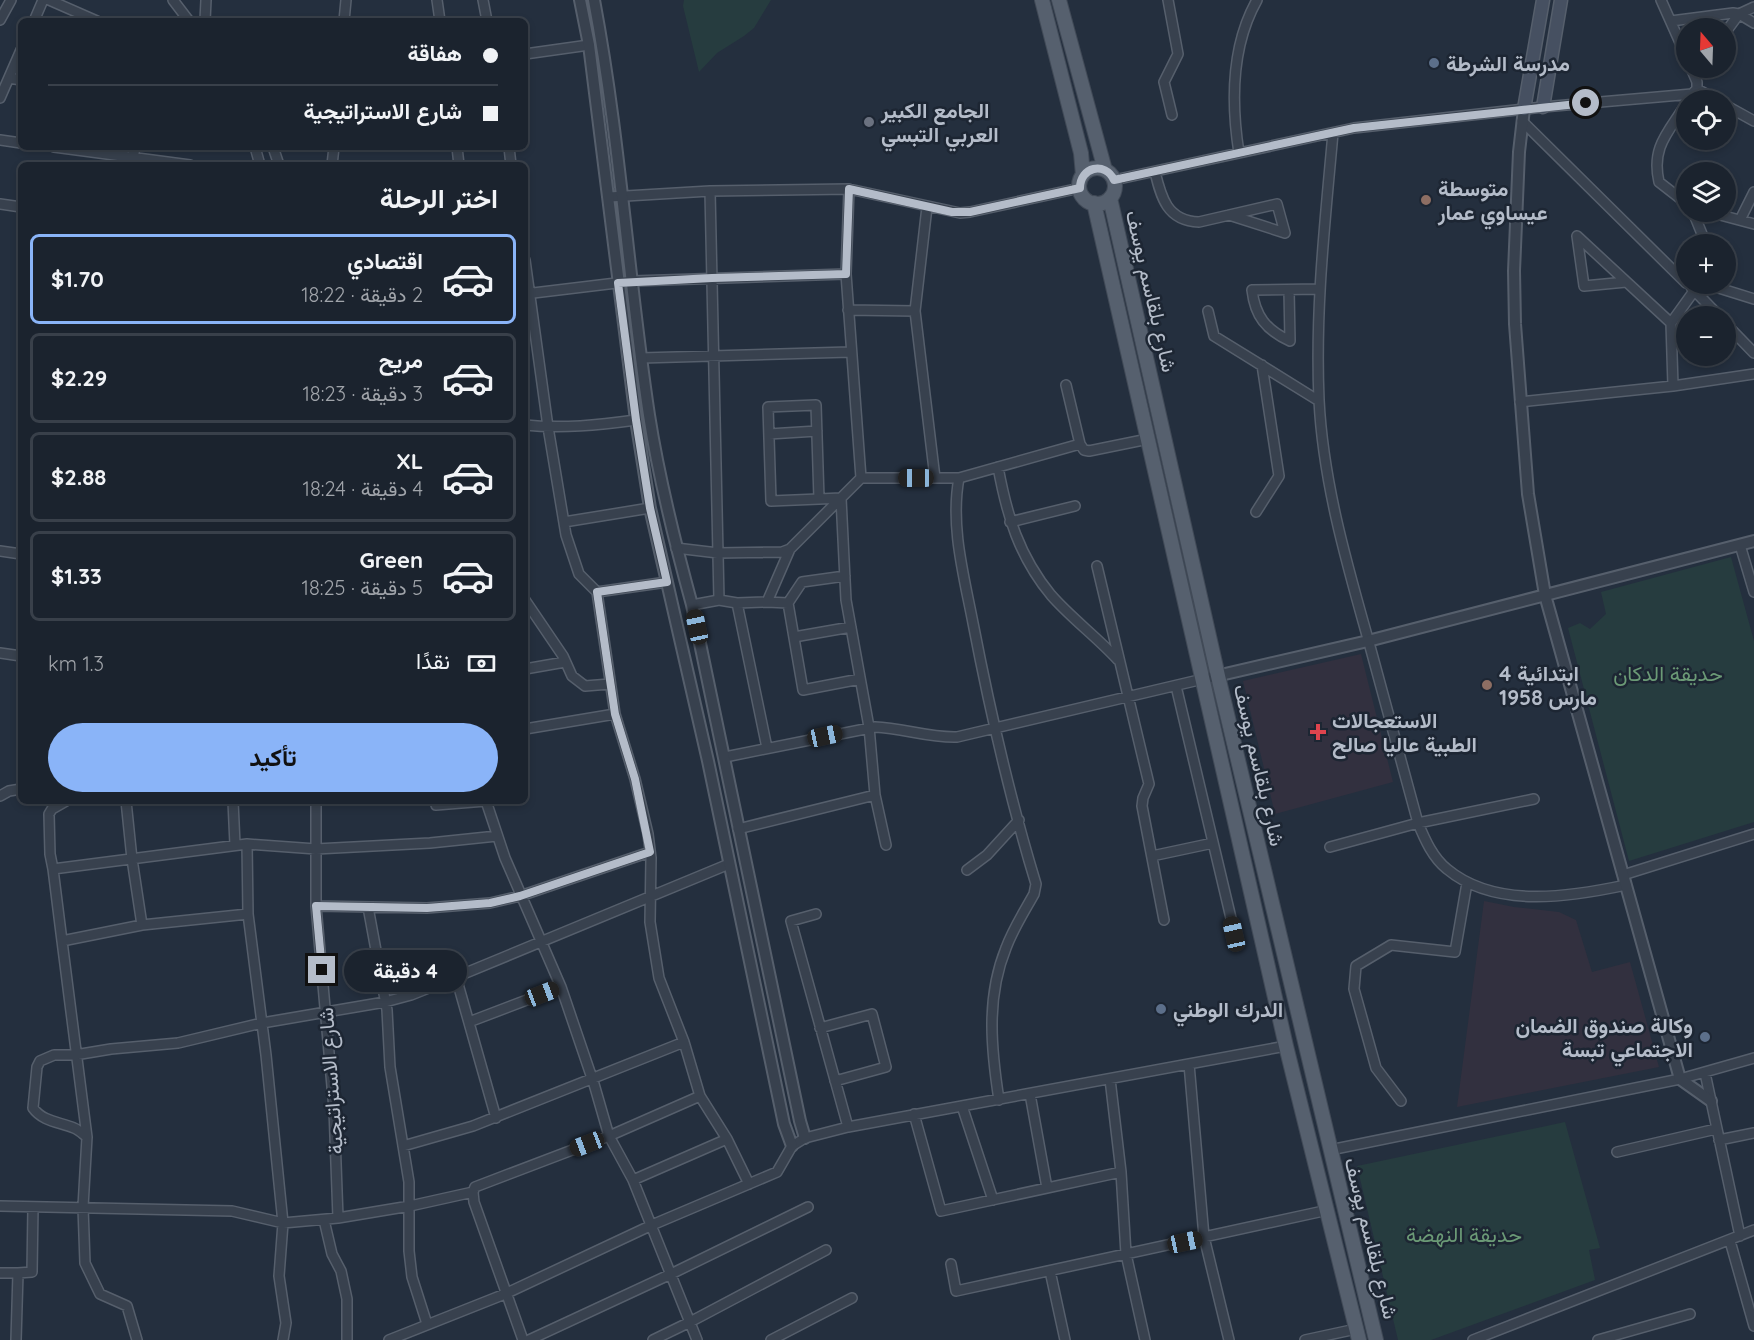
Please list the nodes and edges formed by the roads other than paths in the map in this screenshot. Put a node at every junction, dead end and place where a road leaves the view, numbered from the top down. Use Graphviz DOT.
graph roads {
  1 [pos="11,0"];
  2 [pos="43,0"];
  3 [pos="49,0"];
  4 [pos="173,0"];
  5 [pos="206,0"];
  6 [pos="346,0"];
  7 [pos="437,0"];
  8 [pos="483,0"];
  9 [pos="580,0"];
  10 [pos="594,0"];
  11 [pos="1042,0"];
  12 [pos="1059,0"];
  13 [pos="1168,0"];
  14 [pos="1257,0"];
  15 [pos="1543,0"];
  16 [pos="1561,0"];
  17 [pos="1661,0"];
  18 [pos="1751,5"];
  19 [pos="1739,14"];
  20 [pos="35,18"];
  21 [pos="90,18"];
  22 [pos="187,18"];
  23 [pos="205,18"];
  24 [pos="344,18"];
  25 [pos="440,18"];
  26 [pos="486,18"];
  27 [pos="1736,18"];
  28 [pos="0,20"];
  29 [pos="1671,21"];
  30 [pos="1754,23"];
  31 [pos="1676,33"];
  32 [pos="589,45"];
  33 [pos="528,54"];
  34 [pos="18,57"];
  35 [pos="9,78"];
  36 [pos="18,80"];
  37 [pos="0,98"];
  38 [pos="1676,98"];
  39 [pos="1543,107"];
  40 [pos="1736,111"];
  41 [pos="1173,115"];
  42 [pos="1523,115"];
  43 [pos="1676,120"];
  44 [pos="1754,121"];
  45 [pos="1333,133"];
  46 [pos="0,140"];
  47 [pos="18,143"];
  48 [pos="71,150"];
  49 [pos="1239,153"];
  50 [pos="133,161"];
  51 [pos="1155,172"];
  52 [pos="1109,175"];
  53 [pos="1082,181"];
  54 [pos="849,189"];
  55 [pos="711,191"];
  56 [pos="1754,192"];
  57 [pos="1676,195"];
  58 [pos="623,196"];
  59 [pos="609,197"];
  60 [pos="1110,198"];
  61 [pos="1094,203"];
  62 [pos="0,204"];
  63 [pos="18,207"];
  64 [pos="927,207"];
  65 [pos="1228,215"];
  66 [pos="1736,219"];
  67 [pos="1740,220"];
  68 [pos="1754,224"];
  69 [pos="1676,270"];
  70 [pos="846,274"];
  71 [pos="712,278"];
  72 [pos="633,281"];
  73 [pos="1626,282"];
  74 [pos="618,283"];
  75 [pos="1319,289"];
  76 [pos="1289,290"];
  77 [pos="1736,293"];
  78 [pos="528,294"];
  79 [pos="1686,294"];
  80 [pos="1699,294"];
  81 [pos="1754,299"];
  82 [pos="1710,306"];
  83 [pos="848,310"];
  84 [pos="915,311"];
  85 [pos="1208,311"];
  86 [pos="1671,323"];
  87 [pos="1736,334"];
  88 [pos="850,352"];
  89 [pos="1754,353"];
  90 [pos="714,357"];
  91 [pos="641,358"];
  92 [pos="1262,365"];
  93 [pos="1754,374"];
  94 [pos="1066,386"];
  95 [pos="1672,386"];
  96 [pos="1319,401"];
  97 [pos="1520,402"];
  98 [pos="636,420"];
  99 [pos="528,425"];
  100 [pos="548,427"];
  101 [pos="817,431"];
  102 [pos="769,434"];
  103 [pos="1148,439"];
  104 [pos="1080,444"];
  105 [pos="998,467"];
  106 [pos="861,478"];
  107 [pos="935,478"];
  108 [pos="959,478"];
  109 [pos="841,498"];
  110 [pos="819,499"];
  111 [pos="1075,506"];
  112 [pos="650,508"];
  113 [pos="1256,512"];
  114 [pos="564,522"];
  115 [pos="1010,522"];
  116 [pos="1754,541"];
  117 [pos="1740,545"];
  118 [pos="676,549"];
  119 [pos="790,549"];
  120 [pos="0,551"];
  121 [pos="718,553"];
  122 [pos="18,554"];
  123 [pos="1097,566"];
  124 [pos="845,576"];
  125 [pos="667,582"];
  126 [pos="597,592"];
  127 [pos="1754,592"];
  128 [pos="1545,595"];
  129 [pos="719,600"];
  130 [pos="767,602"];
  131 [pos="737,603"];
  132 [pos="788,603"];
  133 [pos="528,605"];
  134 [pos="692,605"];
  135 [pos="851,627"];
  136 [pos="794,637"];
  137 [pos="1368,641"];
  138 [pos="0,653"];
  139 [pos="18,656"];
  140 [pos="566,662"];
  141 [pos="1120,662"];
  142 [pos="528,668"];
  143 [pos="1218,676"];
  144 [pos="1203,679"];
  145 [pos="860,680"];
  146 [pos="610,684"];
  147 [pos="1176,686"];
  148 [pos="1129,697"];
  149 [pos="615,714"];
  150 [pos="869,727"];
  151 [pos="528,728"];
  152 [pos="994,729"];
  153 [pos="767,748"];
  154 [pos="725,757"];
  155 [pos="18,790"];
  156 [pos="875,795"];
  157 [pos="0,796"];
  158 [pos="1533,799"];
  159 [pos="61,804"];
  160 [pos="126,804"];
  161 [pos="233,804"];
  162 [pos="316,804"];
  163 [pos="487,804"];
  164 [pos="1019,820"];
  165 [pos="1418,823"];
  166 [pos="738,829"];
  167 [pos="1754,834"];
  168 [pos="497,836"];
  169 [pos="1213,843"];
  170 [pos="247,844"];
  171 [pos="885,844"];
  172 [pos="235,845"];
  173 [pos="1330,848"];
  174 [pos="316,849"];
  175 [pos="650,852"];
  176 [pos="1152,856"];
  177 [pos="132,859"];
  178 [pos="729,864"];
  179 [pos="53,869"];
  180 [pos="967,870"];
  181 [pos="1624,880"];
  182 [pos="1467,883"];
  183 [pos="520,896"];
  184 [pos="650,897"];
  185 [pos="316,906"];
  186 [pos="368,907"];
  187 [pos="248,914"];
  188 [pos="816,914"];
  189 [pos="1164,920"];
  190 [pos="142,925"];
  191 [pos="1234,934"];
  192 [pos="62,941"];
  193 [pos="541,942"];
  194 [pos="456,977"];
  195 [pos="561,987"];
  196 [pos="386,1002"];
  197 [pos="326,1012"];
  198 [pos="469,1022"];
  199 [pos="262,1023"];
  200 [pos="820,1028"];
  201 [pos="684,1042"];
  202 [pos="1286,1046"];
  203 [pos="75,1055"];
  204 [pos="1754,1058"];
  205 [pos="1189,1064"];
  206 [pos="1705,1073"];
  207 [pos="592,1078"];
  208 [pos="1110,1079"];
  209 [pos="1680,1079"];
  210 [pos="835,1081"];
  211 [pos="1030,1094"];
  212 [pos="700,1096"];
  213 [pos="999,1100"];
  214 [pos="1401,1101"];
  215 [pos="1711,1101"];
  216 [pos="962,1106"];
  217 [pos="914,1114"];
  218 [pos="496,1118"];
  219 [pos="848,1127"];
  220 [pos="1716,1129"];
  221 [pos="1754,1133"];
  222 [pos="609,1136"];
  223 [pos="87,1137"];
  224 [pos="806,1138"];
  225 [pos="727,1139"];
  226 [pos="1719,1140"];
  227 [pos="403,1146"];
  228 [pos="792,1146"];
  229 [pos="1330,1150"];
  230 [pos="1617,1152"];
  231 [pos="1121,1172"];
  232 [pos="633,1180"];
  233 [pos="748,1184"];
  234 [pos="1047,1188"];
  235 [pos="473,1192"];
  236 [pos="993,1200"];
  237 [pos="0,1206"];
  238 [pos="410,1206"];
  239 [pos="33,1207"];
  240 [pos="83,1207"];
  241 [pos="808,1207"];
  242 [pos="1328,1210"];
  243 [pos="338,1218"];
  244 [pos="324,1220"];
  245 [pos="283,1223"];
  246 [pos="652,1225"];
  247 [pos="1754,1230"];
  248 [pos="1740,1236"];
  249 [pos="1204,1237"];
  250 [pos="1730,1240"];
  251 [pos="826,1250"];
  252 [pos="1126,1254"];
  253 [pos="951,1264"];
  254 [pos="1050,1271"];
  255 [pos="0,1273"];
  256 [pos="18,1273"];
  257 [pos="671,1274"];
  258 [pos="505,1294"];
  259 [pos="852,1298"];
  260 [pos="1690,1314"];
  261 [pos="690,1322"];
  262 [pos="427,1324"];
  263 [pos="1754,1326"];
  264 [pos="1504,1329"];
  265 [pos="1358,1334"];
  266 [pos="15,1340"];
  267 [pos="136,1340"];
  268 [pos="283,1340"];
  269 [pos="347,1340"];
  270 [pos="389,1340"];
  271 [pos="523,1340"];
  272 [pos="530,1340"];
  273 [pos="652,1340"];
  274 [pos="697,1340"];
  275 [pos="771,1340"];
  276 [pos="1065,1340"];
  277 [pos="1145,1340"];
  278 [pos="1229,1340"];
  279 [pos="1305,1340"];
  280 [pos="1376,1340"];
  281 [pos="1473,1340"];
  282 [pos="1506,1340"];
  283 [pos="1598,1340"];
  1 -- 28 [label="street"];
  2 -- 20 [label="street"];
  3 -- 21 [label="street"];
  4 -- 22 [label="street"];
  5 -- 23 [label="street"];
  6 -- 24 [label="street"];
  7 -- 25 [label="street"];
  8 -- 26 [label="street"];
  9 -- 32 [label="street"];
  10 -- 58 [label="street"];
  11 -- 53 [label="main road"];
  12 -- 52 [label="main road"];
  13 -- 41 [label="street"];
  14 -- 49 [label="street"];
  15 -- 42 [label="main road"];
  16 -- 39 [label="main road"];
  17 -- 29 [label="street"];
  18 -- 19 [label="street"];
  19 -- 27 [label="street"];
  19 -- 29 [label="street"];
  19 -- 30 [label="street"];
  29 -- 31 [label="street"];
  32 -- 33 [label="street"];
  32 -- 59 [label="street"];
  34 -- 35 [label="street"];
  35 -- 36 [label="street"];
  35 -- 37 [label="street"];
  38 -- 39 [label="street"];
  39 -- 42 [label="street"];
  40 -- 44 [label="street"];
  42 -- 45 [label="street"];
  42 -- 69 [label="street"];
  42 -- 97 [label="street"];
  43 -- 57 [label="street"];
  45 -- 49 [label="street"];
  45 -- 75 [label="street"];
  46 -- 47 [label="street"];
  48 -- 50 [label="street"];
  49 -- 51 [label="street"];
  51 -- 52 [label="street"];
  51 -- 65 [label="street"];
  52 -- 53 [label="main road"];
  52 -- 60 [label="main road"];
  53 -- 61 [label="main road"];
  53 -- 64 [label="street"];
  54 -- 55 [label="street"];
  54 -- 64 [label="street"];
  54 -- 70 [label="street"];
  55 -- 58 [label="street"];
  55 -- 71 [label="street"];
  56 -- 67 [label="street"];
  58 -- 59 [label="street"];
  58 -- 72 [label="street"];
  59 -- 74 [label="street"];
  60 -- 61 [label="main road"];
  60 -- 143 [label="main road, شارع بلقاسم يوسف"];
  61 -- 103 [label="main road, شارع بلقاسم يوسف"];
  62 -- 63 [label="street"];
  64 -- 84 [label="street"];
  65 -- 65 [label="street"];
  66 -- 67 [label="street"];
  67 -- 68 [label="street"];
  70 -- 71 [label="street"];
  70 -- 83 [label="street"];
  71 -- 72 [label="street"];
  71 -- 90 [label="street"];
  72 -- 74 [label="street"];
  72 -- 91 [label="street"];
  73 -- 73 [label="street"];
  73 -- 86 [label="street"];
  74 -- 78 [label="street"];
  74 -- 98 [label="street"];
  75 -- 76 [label="street"];
  75 -- 96 [label="street"];
  76 -- 76 [label="street"];
  77 -- 81 [label="street"];
  78 -- 100 [label="street"];
  79 -- 86 [label="street"];
  80 -- 82 [label="street"];
  83 -- 84 [label="street"];
  83 -- 88 [label="street"];
  84 -- 107 [label="street"];
  85 -- 92 [label="street"];
  86 -- 95 [label="street"];
  87 -- 89 [label="street"];
  88 -- 90 [label="street"];
  88 -- 106 [label="street"];
  90 -- 91 [label="street"];
  90 -- 121 [label="street"];
  91 -- 118 [label="street"];
  92 -- 96 [label="street"];
  92 -- 113 [label="street"];
  93 -- 95 [label="street"];
  94 -- 104 [label="street"];
  95 -- 97 [label="street"];
  96 -- 137 [label="street"];
  97 -- 128 [label="street"];
  98 -- 100 [label="street"];
  98 -- 112 [label="street"];
  99 -- 100 [label="street"];
  100 -- 114 [label="street"];
  101 -- 102 [label="street"];
  101 -- 102 [label="street"];
  101 -- 110 [label="street"];
  102 -- 110 [label="street"];
  103 -- 104 [label="street"];
  103 -- 144 [label="main road, شارع بلقاسم يوسف"];
  104 -- 105 [label="street"];
  105 -- 108 [label="street"];
  105 -- 115 [label="street"];
  106 -- 107 [label="street"];
  106 -- 109 [label="street"];
  107 -- 108 [label="street"];
  108 -- 152 [label="street"];
  109 -- 110 [label="street"];
  109 -- 119 [label="street"];
  109 -- 124 [label="street"];
  111 -- 115 [label="street"];
  112 -- 114 [label="street"];
  112 -- 125 [label="street"];
  114 -- 126 [label="street"];
  115 -- 141 [label="street"];
  116 -- 117 [label="street"];
  117 -- 127 [label="street"];
  117 -- 128 [label="street"];
  118 -- 121 [label="street"];
  118 -- 134 [label="street"];
  119 -- 121 [label="street"];
  119 -- 130 [label="street"];
  120 -- 122 [label="street"];
  121 -- 129 [label="street"];
  123 -- 141 [label="street"];
  124 -- 132 [label="street"];
  124 -- 135 [label="street"];
  125 -- 126 [label="street"];
  125 -- 178 [label="street"];
  126 -- 146 [label="street"];
  128 -- 137 [label="street"];
  128 -- 181 [label="street"];
  129 -- 131 [label="street"];
  129 -- 134 [label="street"];
  130 -- 131 [label="street"];
  130 -- 132 [label="street"];
  131 -- 153 [label="street"];
  132 -- 136 [label="street"];
  133 -- 140 [label="street"];
  134 -- 154 [label="street"];
  135 -- 136 [label="street"];
  135 -- 145 [label="street"];
  136 -- 145 [label="street"];
  137 -- 143 [label="street"];
  137 -- 165 [label="street"];
  138 -- 139 [label="street"];
  140 -- 142 [label="street"];
  140 -- 146 [label="street"];
  141 -- 148 [label="street"];
  143 -- 144 [label="street"];
  143 -- 229 [label="main road, شارع بلقاسم يوسف"];
  144 -- 147 [label="street"];
  144 -- 202 [label="main road, شارع بلقاسم يوسف"];
  145 -- 150 [label="street"];
  146 -- 149 [label="street"];
  147 -- 148 [label="street"];
  147 -- 169 [label="street"];
  148 -- 152 [label="street"];
  148 -- 176 [label="street"];
  149 -- 151 [label="street"];
  149 -- 175 [label="street"];
  150 -- 152 [label="street"];
  150 -- 153 [label="street"];
  150 -- 156 [label="street"];
  152 -- 164 [label="street"];
  153 -- 154 [label="street"];
  154 -- 166 [label="street"];
  155 -- 157 [label="street"];
  156 -- 166 [label="street"];
  156 -- 171 [label="street"];
  158 -- 165 [label="street"];
  159 -- 179 [label="street"];
  160 -- 177 [label="street"];
  161 -- 172 [label="street"];
  162 -- 174 [label="street, شارع الاستراتيجية"];
  163 -- 168 [label="street"];
  164 -- 180 [label="street"];
  164 -- 213 [label="street"];
  165 -- 173 [label="street"];
  165 -- 182 [label="street"];
  166 -- 224 [label="street"];
  167 -- 181 [label="street"];
  168 -- 174 [label="street"];
  168 -- 183 [label="street"];
  169 -- 176 [label="street"];
  169 -- 191 [label="street"];
  170 -- 172 [label="street"];
  170 -- 174 [label="street"];
  170 -- 187 [label="street"];
  172 -- 177 [label="street"];
  174 -- 185 [label="street, شارع الاستراتيجية"];
  175 -- 183 [label="street"];
  175 -- 184 [label="street"];
  176 -- 189 [label="street"];
  177 -- 179 [label="street"];
  177 -- 190 [label="street"];
  178 -- 184 [label="street"];
  178 -- 228 [label="street"];
  179 -- 192 [label="street"];
  181 -- 182 [label="street"];
  181 -- 209 [label="street"];
  182 -- 214 [label="street"];
  183 -- 186 [label="street"];
  183 -- 193 [label="street"];
  184 -- 193 [label="street"];
  184 -- 201 [label="street"];
  185 -- 186 [label="street"];
  185 -- 197 [label="street, شارع الاستراتيجية"];
  186 -- 196 [label="street"];
  187 -- 190 [label="street"];
  187 -- 199 [label="street"];
  188 -- 200 [label="street"];
  190 -- 192 [label="street"];
  192 -- 203 [label="street"];
  193 -- 194 [label="street"];
  193 -- 195 [label="street"];
  194 -- 196 [label="street"];
  194 -- 198 [label="street"];
  195 -- 198 [label="street"];
  195 -- 207 [label="street"];
  196 -- 197 [label="street"];
  196 -- 227 [label="street"];
  197 -- 199 [label="street"];
  197 -- 243 [label="street, شارع الاستراتيجية"];
  198 -- 218 [label="street"];
  199 -- 203 [label="street"];
  199 -- 245 [label="street"];
  200 -- 210 [label="street"];
  200 -- 210 [label="street"];
  201 -- 207 [label="street"];
  201 -- 212 [label="street"];
  202 -- 205 [label="street"];
  202 -- 242 [label="main road, شارع بلقاسم يوسف"];
  203 -- 223 [label="street"];
  203 -- 223 [label="street"];
  204 -- 206 [label="street"];
  205 -- 208 [label="street"];
  205 -- 249 [label="street"];
  206 -- 209 [label="street"];
  206 -- 215 [label="street"];
  207 -- 218 [label="street"];
  207 -- 222 [label="street"];
  208 -- 211 [label="street"];
  208 -- 231 [label="street"];
  209 -- 215 [label="street"];
  209 -- 229 [label="street"];
  210 -- 219 [label="street"];
  211 -- 213 [label="street"];
  211 -- 234 [label="street"];
  212 -- 222 [label="street"];
  212 -- 225 [label="street"];
  213 -- 216 [label="street"];
  215 -- 220 [label="street"];
  216 -- 217 [label="street"];
  216 -- 236 [label="street"];
  217 -- 219 [label="street"];
  217 -- 236 [label="street"];
  218 -- 227 [label="street"];
  219 -- 224 [label="street"];
  220 -- 226 [label="street"];
  220 -- 230 [label="street"];
  221 -- 226 [label="street"];
  222 -- 232 [label="street"];
  222 -- 235 [label="street"];
  223 -- 240 [label="street"];
  224 -- 228 [label="street"];
  225 -- 232 [label="street"];
  225 -- 233 [label="street"];
  226 -- 248 [label="street"];
  227 -- 238 [label="street"];
  228 -- 233 [label="street"];
  229 -- 280 [label="main road, شارع بلقاسم يوسف"];
  231 -- 234 [label="street"];
  231 -- 252 [label="street"];
  232 -- 246 [label="street"];
  233 -- 246 [label="street"];
  234 -- 236 [label="street"];
  235 -- 238 [label="street"];
  235 -- 258 [label="street"];
  237 -- 239 [label="street"];
  238 -- 243 [label="street"];
  238 -- 262 [label="street"];
  239 -- 240 [label="street"];
  239 -- 256 [label="street"];
  240 -- 245 [label="street"];
  240 -- 267 [label="street"];
  241 -- 257 [label="street"];
  242 -- 249 [label="street"];
  242 -- 265 [label="main road, شارع بلقاسم يوسف"];
  243 -- 244 [label="street"];
  244 -- 245 [label="street"];
  244 -- 269 [label="street"];
  245 -- 268 [label="street"];
  246 -- 257 [label="street"];
  246 -- 258 [label="street"];
  247 -- 248 [label="street"];
  248 -- 250 [label="street"];
  249 -- 252 [label="street"];
  249 -- 278 [label="street"];
  250 -- 263 [label="street"];
  250 -- 264 [label="street"];
  251 -- 261 [label="street"];
  252 -- 254 [label="street"];
  252 -- 277 [label="street"];
  253 -- 254 [label="street"];
  254 -- 276 [label="street"];
  255 -- 256 [label="street"];
  256 -- 266 [label="street"];
  257 -- 261 [label="street"];
  257 -- 272 [label="street"];
  258 -- 262 [label="street"];
  258 -- 271 [label="street"];
  259 -- 275 [label="street"];
  260 -- 283 [label="street"];
  261 -- 273 [label="street"];
  261 -- 274 [label="street"];
  262 -- 270 [label="street"];
  264 -- 281 [label="street"];
  264 -- 282 [label="street"];
  265 -- 279 [label="street"];
}
